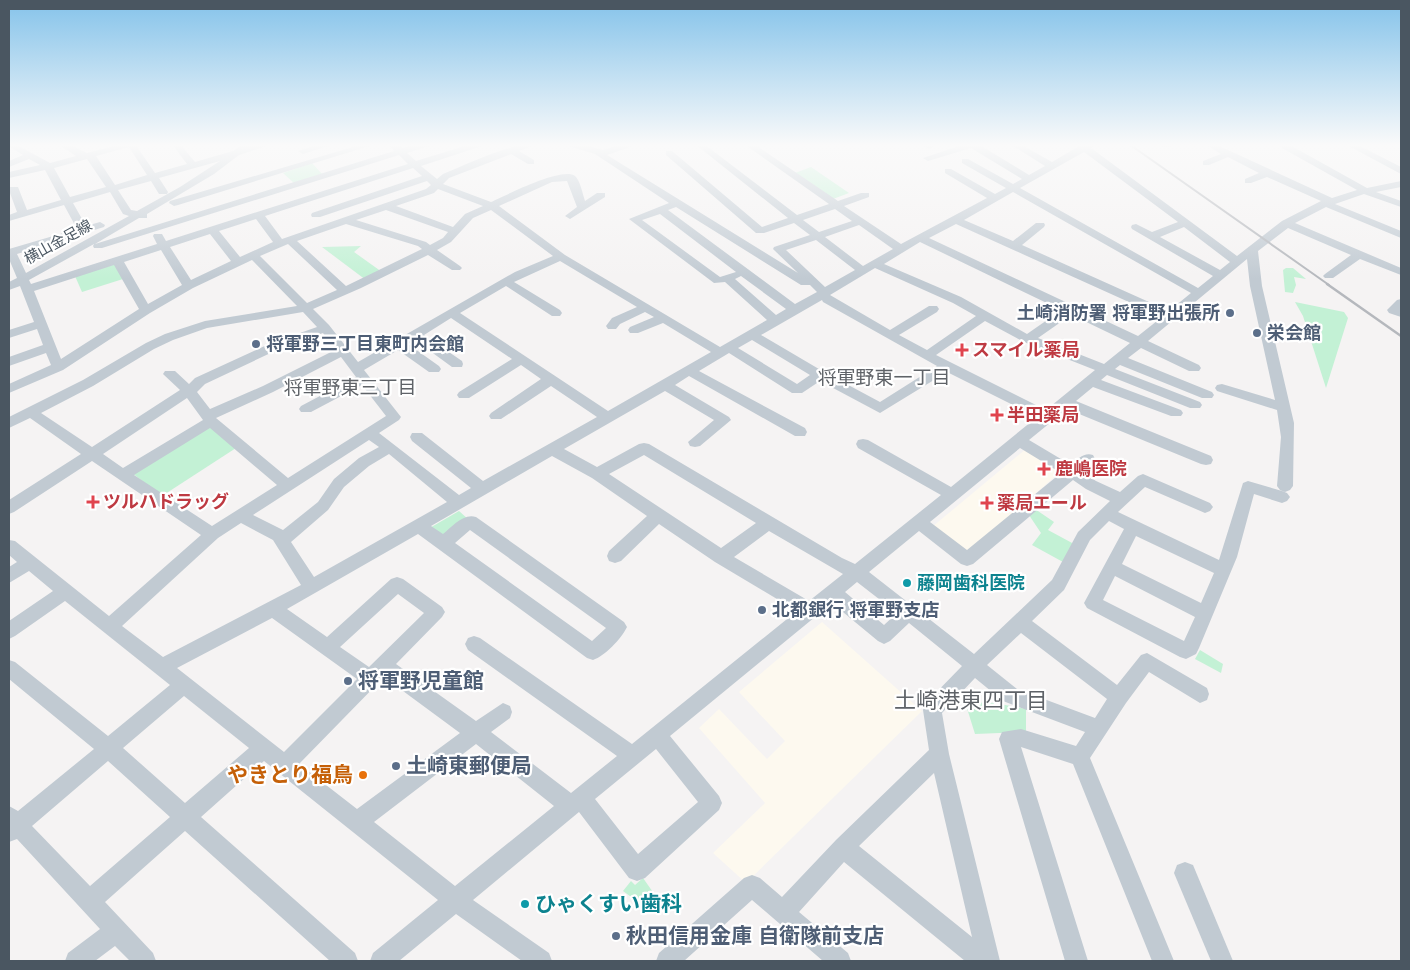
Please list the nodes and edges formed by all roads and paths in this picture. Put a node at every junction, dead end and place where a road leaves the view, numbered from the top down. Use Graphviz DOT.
graph roads {
  1 [pos="14,189"];
  2 [pos="60,189"];
  3 [pos="112,189"];
  4 [pos="161,189"];
  5 [pos="181,189"];
  6 [pos="220,189"];
  7 [pos="280,189"];
  8 [pos="293,189"];
  9 [pos="336,189"];
  10 [pos="405,189"];
  11 [pos="431,189"];
  12 [pos="453,189"];
  13 [pos="528,189"];
  14 [pos="575,189"];
  15 [pos="655,189"];
  16 [pos="711,189"];
  17 [pos="758,189"];
  18 [pos="817,189"];
  19 [pos="979,189"];
  20 [pos="1009,189"];
  21 [pos="1013,189"];
  22 [pos="1140,189"];
  23 [pos="1301,189"];
  24 [pos="1362,189"];
  25 [pos="1379,189"];
  26 [pos="163,192"];
  27 [pos="1367,192"];
  28 [pos="601,195"];
  29 [pos="865,195"];
  30 [pos="994,198"];
  31 [pos="302,200"];
  32 [pos="67,202"];
  33 [pos="1327,202"];
  34 [pos="174,203"];
  35 [pos="676,203"];
  36 [pos="839,204"];
  37 [pos="1401,204"];
  38 [pos="386,206"];
  39 [pos="492,206"];
  40 [pos="582,207"];
  41 [pos="661,210"];
  42 [pos="23,214"];
  43 [pos="137,214"];
  44 [pos="258,214"];
  45 [pos="316,215"];
  46 [pos="570,216"];
  47 [pos="9,218"];
  48 [pos="796,219"];
  49 [pos="345,220"];
  50 [pos="956,220"];
  51 [pos="861,221"];
  52 [pos="1185,223"];
  53 [pos="1286,223"];
  54 [pos="100,225"];
  55 [pos="1040,225"];
  56 [pos="327,227"];
  57 [pos="1136,227"];
  58 [pos="153,229"];
  59 [pos="83,230"];
  60 [pos="212,230"];
  61 [pos="455,232"];
  62 [pos="1401,235"];
  63 [pos="817,236"];
  64 [pos="1152,236"];
  65 [pos="920,238"];
  66 [pos="285,241"];
  67 [pos="163,245"];
  68 [pos="98,246"];
  69 [pos="1014,246"];
  70 [pos="900,249"];
  71 [pos="429,250"];
  72 [pos="1252,250"];
  73 [pos="1359,254"];
  74 [pos="11,255"];
  75 [pos="253,255"];
  76 [pos="561,257"];
  77 [pos="117,260"];
  78 [pos="238,262"];
  79 [pos="1238,262"];
  80 [pos="456,268"];
  81 [pos="869,268"];
  82 [pos="744,271"];
  83 [pos="1401,272"];
  84 [pos="1221,276"];
  85 [pos="1329,276"];
  86 [pos="727,278"];
  87 [pos="507,282"];
  88 [pos="26,284"];
  89 [pos="188,286"];
  90 [pos="9,287"];
  91 [pos="344,291"];
  92 [pos="1199,293"];
  93 [pos="824,294"];
  94 [pos="1401,303"];
  95 [pos="646,307"];
  96 [pos="305,308"];
  97 [pos="933,308"];
  98 [pos="146,310"];
  99 [pos="796,311"];
  100 [pos="556,313"];
  101 [pos="1401,313"];
  102 [pos="453,314"];
  103 [pos="985,315"];
  104 [pos="1170,316"];
  105 [pos="664,318"];
  106 [pos="1054,321"];
  107 [pos="777,322"];
  108 [pos="41,324"];
  109 [pos="612,326"];
  110 [pos="325,328"];
  111 [pos="634,330"];
  112 [pos="9,334"];
  113 [pos="892,334"];
  114 [pos="416,335"];
  115 [pos="753,335"];
  116 [pos="1028,339"];
  117 [pos="1140,342"];
  118 [pos="399,344"];
  119 [pos="50,347"];
  120 [pos="725,350"];
  121 [pos="343,351"];
  122 [pos="445,355"];
  123 [pos="927,356"];
  124 [pos="1118,359"];
  125 [pos="522,360"];
  126 [pos="9,362"];
  127 [pos="457,364"];
  128 [pos="947,366"];
  129 [pos="58,367"];
  130 [pos="1194,368"];
  131 [pos="1104,370"];
  132 [pos="690,371"];
  133 [pos="360,373"];
  134 [pos="170,374"];
  135 [pos="819,376"];
  136 [pos="551,379"];
  137 [pos="1090,381"];
  138 [pos="665,385"];
  139 [pos="1222,388"];
  140 [pos="9,389"];
  141 [pos="189,391"];
  142 [pos="1206,394"];
  143 [pos="464,395"];
  144 [pos="1064,402"];
  145 [pos="1194,405"];
  146 [pos="1283,407"];
  147 [pos="306,409"];
  148 [pos="32,412"];
  149 [pos="1176,413"];
  150 [pos="496,416"];
  151 [pos="1046,416"];
  152 [pos="607,417"];
  153 [pos="209,418"];
  154 [pos="9,423"];
  155 [pos="800,432"];
  156 [pos="369,433"];
  157 [pos="416,437"];
  158 [pos="1018,440"];
  159 [pos="695,442"];
  160 [pos="863,444"];
  161 [pos="390,447"];
  162 [pos="553,450"];
  163 [pos="93,454"];
  164 [pos="1088,459"];
  165 [pos="1206,460"];
  166 [pos="1072,472"];
  167 [pos="597,474"];
  168 [pos="123,475"];
  169 [pos="287,485"];
  170 [pos="483,489"];
  171 [pos="951,494"];
  172 [pos="1122,500"];
  173 [pos="458,502"];
  174 [pos="1205,507"];
  175 [pos="9,508"];
  176 [pos="1107,513"];
  177 [pos="658,515"];
  178 [pos="240,516"];
  179 [pos="918,521"];
  180 [pos="768,523"];
  181 [pos="419,526"];
  182 [pos="1133,527"];
  183 [pos="212,534"];
  184 [pos="282,540"];
  185 [pos="443,544"];
  186 [pos="9,546"];
  187 [pos="615,556"];
  188 [pos="721,557"];
  189 [pos="30,562"];
  190 [pos="1112,567"];
  191 [pos="1224,570"];
  192 [pos="856,572"];
  193 [pos="9,576"];
  194 [pos="311,588"];
  195 [pos="66,591"];
  196 [pos="832,592"];
  197 [pos="273,609"];
  198 [pos="809,610"];
  199 [pos="909,612"];
  200 [pos="1205,614"];
  201 [pos="1020,622"];
  202 [pos="110,626"];
  203 [pos="9,631"];
  204 [pos="474,644"];
  205 [pos="328,647"];
  206 [pos="974,666"];
  207 [pos="9,668"];
  208 [pos="162,668"];
  209 [pos="377,672"];
  210 [pos="184,685"];
  211 [pos="1200,694"];
  212 [pos="1119,697"];
  213 [pos="503,712"];
  214 [pos="1099,728"];
  215 [pos="476,733"];
  216 [pos="657,735"];
  217 [pos="108,748"];
  218 [pos="264,748"];
  219 [pos="940,754"];
  220 [pos="632,755"];
  221 [pos="1080,757"];
  222 [pos="285,765"];
  223 [pos="575,802"];
  224 [pos="186,817"];
  225 [pos="357,822"];
  226 [pos="11,824"];
  227 [pos="843,847"];
  228 [pos="1185,873"];
  229 [pos="455,900"];
  230 [pos="88,902"];
  231 [pos="783,913"];
  232 [pos="115,932"];
  233 [pos="76,961"];
  234 [pos="145,961"];
  235 [pos="347,961"];
  236 [pos="381,961"];
  237 [pos="541,961"];
  238 [pos="667,961"];
  239 [pos="840,961"];
  240 [pos="983,961"];
  241 [pos="989,961"];
  242 [pos="1076,961"];
  243 [pos="1163,961"];
  244 [pos="1222,961"];
  1 -- 42 [label="street"];
  2 -- 32 [label="street"];
  3 -- 32 [label="street"];
  3 -- 43 [label="street"];
  4 -- 26 [label="street"];
  5 -- 43 [label="street, 横山金足線"];
  6 -- 34 [label="street"];
  7 -- 58 [label="street"];
  8 -- 31 [label="street"];
  9 -- 31 [label="street"];
  10 -- 45 [label="street"];
  11 -- 38 [label="street"];
  12 -- 39 [label="street"];
  13 -- 39 [label="street"];
  14 -- 40 [label="street"];
  15 -- 35 [label="street"];
  16 -- 48 [label="street"];
  17 -- 48 [label="street"];
  18 -- 36 [label="street"];
  19 -- 30 [label="street"];
  20 -- 30 [label="street"];
  21 -- 92 [label="street"];
  22 -- 52 [label="street"];
  23 -- 33 [label="street"];
  24 -- 27 [label="street"];
  25 -- 27 [label="street"];
  27 -- 33 [label="street"];
  27 -- 37 [label="street"];
  28 -- 40 [label="street"];
  29 -- 36 [label="street"];
  30 -- 50 [label="street"];
  31 -- 44 [label="street"];
  31 -- 45 [label="street"];
  32 -- 42 [label="street"];
  32 -- 59 [label="street"];
  33 -- 53 [label="street"];
  33 -- 62 [label="street"];
  35 -- 41 [label="street"];
  35 -- 93 [label="street"];
  36 -- 48 [label="street"];
  36 -- 51 [label="street"];
  38 -- 49 [label="street"];
  38 -- 61 [label="street"];
  39 -- 61 [label="street"];
  39 -- 76 [label="street"];
  40 -- 46 [label="street"];
  41 -- 82 [label="street"];
  41 -- 86 [label="street"];
  42 -- 47 [label="street"];
  43 -- 58 [label="street"];
  43 -- 88 [label="street, 横山金足線"];
  44 -- 60 [label="street"];
  44 -- 66 [label="street"];
  45 -- 56 [label="street"];
  48 -- 63 [label="street"];
  49 -- 56 [label="street"];
  49 -- 71 [label="street"];
  50 -- 65 [label="street"];
  50 -- 69 [label="street"];
  51 -- 63 [label="street"];
  51 -- 70 [label="street"];
  52 -- 64 [label="street"];
  52 -- 79 [label="street"];
  53 -- 72 [label="street"];
  53 -- 73 [label="street"];
  54 -- 59 [label="street"];
  55 -- 69 [label="street"];
  56 -- 66 [label="street"];
  57 -- 64 [label="street"];
  58 -- 67 [label="street"];
  58 -- 68 [label="street"];
  59 -- 74 [label="street"];
  60 -- 67 [label="street"];
  60 -- 78 [label="street"];
  61 -- 71 [label="street"];
  63 -- 81 [label="street"];
  63 -- 93 [label="street"];
  64 -- 84 [label="street"];
  65 -- 70 [label="street"];
  65 -- 117 [label="street"];
  66 -- 75 [label="street"];
  66 -- 91 [label="street"];
  67 -- 77 [label="street"];
  67 -- 89 [label="street"];
  69 -- 104 [label="street"];
  70 -- 81 [label="street"];
  71 -- 80 [label="street"];
  71 -- 91 [label="street"];
  72 -- 79 [label="street"];
  72 -- 146 [label="street"];
  73 -- 83 [label="street"];
  73 -- 85 [label="street"];
  74 -- 88 [label="street"];
  75 -- 78 [label="street"];
  75 -- 96 [label="street"];
  76 -- 87 [label="street"];
  76 -- 95 [label="street"];
  77 -- 88 [label="street"];
  77 -- 98 [label="street"];
  78 -- 89 [label="street"];
  79 -- 84 [label="street"];
  81 -- 93 [label="street"];
  81 -- 103 [label="street"];
  82 -- 86 [label="street"];
  82 -- 99 [label="street"];
  84 -- 92 [label="street"];
  86 -- 107 [label="street"];
  87 -- 100 [label="street"];
  87 -- 102 [label="street"];
  88 -- 90 [label="street, 横山金足線"];
  88 -- 108 [label="street"];
  89 -- 98 [label="street"];
  91 -- 96 [label="street"];
  92 -- 104 [label="street"];
  93 -- 99 [label="street"];
  93 -- 113 [label="street"];
  94 -- 101 [label="street"];
  95 -- 105 [label="street"];
  95 -- 109 [label="street"];
  96 -- 110 [label="street"];
  96 -- 148 [label="street"];
  97 -- 113 [label="street"];
  98 -- 129 [label="street"];
  99 -- 107 [label="street"];
  102 -- 114 [label="street"];
  102 -- 125 [label="street"];
  103 -- 116 [label="street"];
  103 -- 123 [label="street"];
  104 -- 117 [label="street"];
  105 -- 111 [label="street"];
  105 -- 120 [label="street"];
  106 -- 116 [label="street"];
  107 -- 115 [label="street"];
  108 -- 112 [label="street"];
  108 -- 119 [label="street"];
  110 -- 121 [label="street"];
  110 -- 141 [label="street"];
  113 -- 123 [label="street"];
  114 -- 118 [label="street"];
  114 -- 122 [label="street"];
  115 -- 120 [label="street"];
  115 -- 135 [label="street"];
  116 -- 131 [label="street"];
  117 -- 124 [label="street"];
  117 -- 130 [label="street"];
  118 -- 122 [label="street"];
  118 -- 133 [label="street"];
  119 -- 126 [label="street"];
  119 -- 129 [label="street"];
  120 -- 132 [label="street"];
  120 -- 135 [label="street"];
  121 -- 133 [label="street"];
  121 -- 153 [label="street"];
  122 -- 127 [label="street"];
  123 -- 128 [label="street"];
  124 -- 131 [label="street"];
  124 -- 142 [label="street"];
  125 -- 136 [label="street"];
  125 -- 143 [label="street"];
  128 -- 135 [label="street"];
  128 -- 151 [label="street"];
  129 -- 140 [label="street"];
  131 -- 137 [label="street"];
  131 -- 145 [label="street"];
  132 -- 138 [label="street"];
  132 -- 155 [label="street"];
  133 -- 147 [label="street"];
  133 -- 156 [label="street"];
  134 -- 141 [label="street"];
  136 -- 150 [label="street"];
  136 -- 152 [label="street"];
  137 -- 144 [label="street"];
  137 -- 149 [label="street"];
  138 -- 152 [label="street"];
  138 -- 159 [label="street"];
  139 -- 146 [label="street"];
  141 -- 153 [label="street"];
  141 -- 163 [label="street"];
  144 -- 151 [label="street"];
  144 -- 165 [label="street"];
  146 -- 191 [label="street"];
  148 -- 154 [label="street"];
  148 -- 163 [label="street"];
  151 -- 158 [label="street"];
  152 -- 162 [label="street"];
  153 -- 168 [label="street"];
  153 -- 169 [label="street"];
  156 -- 161 [label="street"];
  156 -- 169 [label="street"];
  157 -- 170 [label="street"];
  158 -- 166 [label="street"];
  158 -- 171 [label="street"];
  160 -- 171 [label="street"];
  161 -- 173 [label="street"];
  161 -- 184 [label="street"];
  162 -- 167 [label="street"];
  162 -- 170 [label="street"];
  163 -- 168 [label="street"];
  163 -- 175 [label="street"];
  164 -- 166 [label="street"];
  166 -- 172 [label="street"];
  166 -- 179 [label="street"];
  167 -- 177 [label="street"];
  167 -- 180 [label="street"];
  168 -- 183 [label="street"];
  169 -- 178 [label="street"];
  170 -- 173 [label="street"];
  171 -- 179 [label="street"];
  172 -- 174 [label="street"];
  172 -- 176 [label="street"];
  173 -- 181 [label="street"];
  176 -- 182 [label="street"];
  176 -- 201 [label="street"];
  177 -- 187 [label="street"];
  177 -- 188 [label="street"];
  178 -- 183 [label="street"];
  178 -- 184 [label="street"];
  179 -- 192 [label="street"];
  180 -- 188 [label="street"];
  180 -- 192 [label="street"];
  181 -- 185 [label="street"];
  181 -- 194 [label="street"];
  182 -- 190 [label="street"];
  182 -- 191 [label="street"];
  183 -- 202 [label="street"];
  184 -- 194 [label="street"];
  185 -- 185 [label="street"];
  186 -- 189 [label="street"];
  188 -- 198 [label="street"];
  189 -- 193 [label="street"];
  189 -- 195 [label="street"];
  190 -- 200 [label="street"];
  190 -- 200 [label="street"];
  191 -- 200 [label="street"];
  192 -- 196 [label="street"];
  192 -- 199 [label="street"];
  194 -- 197 [label="street"];
  195 -- 202 [label="street"];
  195 -- 203 [label="street"];
  196 -- 198 [label="street"];
  196 -- 199 [label="street"];
  197 -- 205 [label="street"];
  197 -- 208 [label="street"];
  198 -- 216 [label="street"];
  199 -- 206 [label="street"];
  201 -- 206 [label="street"];
  201 -- 212 [label="street"];
  202 -- 208 [label="street"];
  204 -- 220 [label="street"];
  205 -- 209 [label="street"];
  205 -- 209 [label="street"];
  206 -- 214 [label="street"];
  206 -- 219 [label="street"];
  207 -- 217 [label="street"];
  208 -- 210 [label="street"];
  209 -- 215 [label="street"];
  209 -- 222 [label="street"];
  210 -- 217 [label="street"];
  210 -- 218 [label="street"];
  211 -- 212 [label="street"];
  212 -- 214 [label="street"];
  213 -- 215 [label="street"];
  214 -- 221 [label="street"];
  215 -- 223 [label="street"];
  215 -- 225 [label="street"];
  216 -- 220 [label="street"];
  216 -- 223 [label="street"];
  217 -- 224 [label="street"];
  217 -- 226 [label="street"];
  218 -- 222 [label="street"];
  218 -- 224 [label="street"];
  219 -- 227 [label="street"];
  219 -- 241 [label="street"];
  220 -- 223 [label="street"];
  221 -- 242 [label="street"];
  221 -- 243 [label="street"];
  222 -- 225 [label="street"];
  223 -- 229 [label="street"];
  224 -- 230 [label="street"];
  224 -- 235 [label="street"];
  225 -- 229 [label="street"];
  226 -- 230 [label="street"];
  227 -- 231 [label="street"];
  227 -- 240 [label="street"];
  228 -- 244 [label="street"];
  229 -- 236 [label="street"];
  229 -- 237 [label="street"];
  230 -- 232 [label="street"];
  231 -- 238 [label="street"];
  231 -- 239 [label="street"];
  232 -- 233 [label="street"];
  232 -- 234 [label="street"];
}
